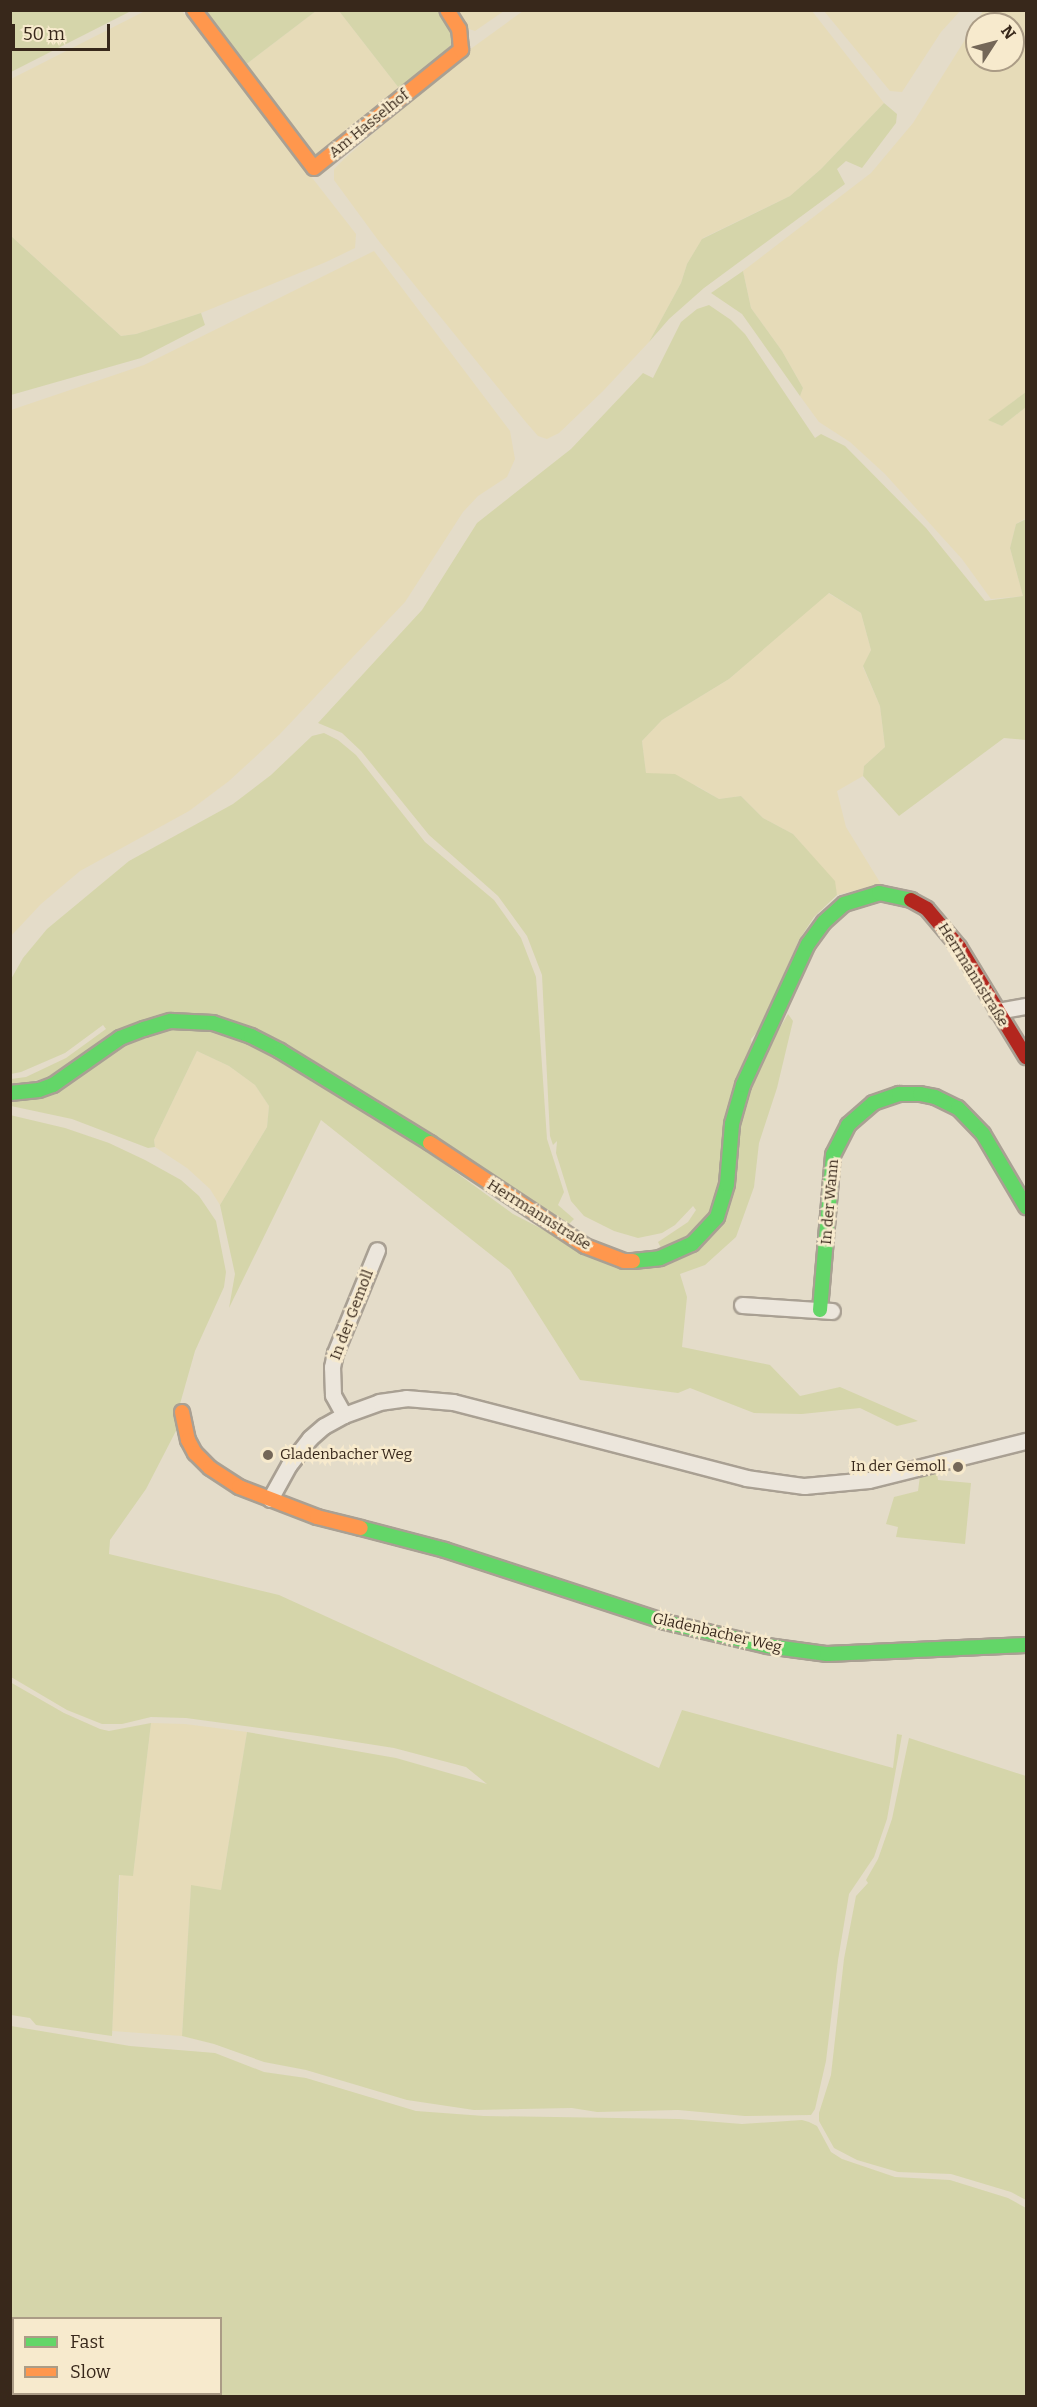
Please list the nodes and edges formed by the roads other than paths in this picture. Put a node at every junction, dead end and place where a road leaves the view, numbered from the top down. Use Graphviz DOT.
graph roads {
  1 [pos="194,10"];
  2 [pos="447,10"];
  3 [pos="1026,1006"];
  4 [pos="997,1011"];
  5 [pos="1026,1057"];
  6 [pos="10,1094"];
  7 [pos="1026,1207"];
  8 [pos="377,1250"];
  9 [pos="742,1305"];
  10 [pos="826,1311"];
  11 [pos="182,1412"];
  12 [pos="344,1415"];
  13 [pos="1026,1441"];
  14 [pos="270,1499"];
  15 [pos="1026,1645"];
  1 -- 2 [label="street, Am Hasselhof"];
  3 -- 4 [label="street"];
  4 -- 5 [label="street, Herrmannstraße"];
  4 -- 6 [label="street, Herrmannstraße"];
  7 -- 10 [label="street, In der Wann"];
  8 -- 12 [label="street, In der Gemoll"];
  9 -- 10 [label="street, In der Wann"];
  11 -- 14 [label="street, Gladenbacher Weg"];
  12 -- 13 [label="street"];
  12 -- 14 [label="street"];
  14 -- 15 [label="street, Gladenbacher Weg"];
}
